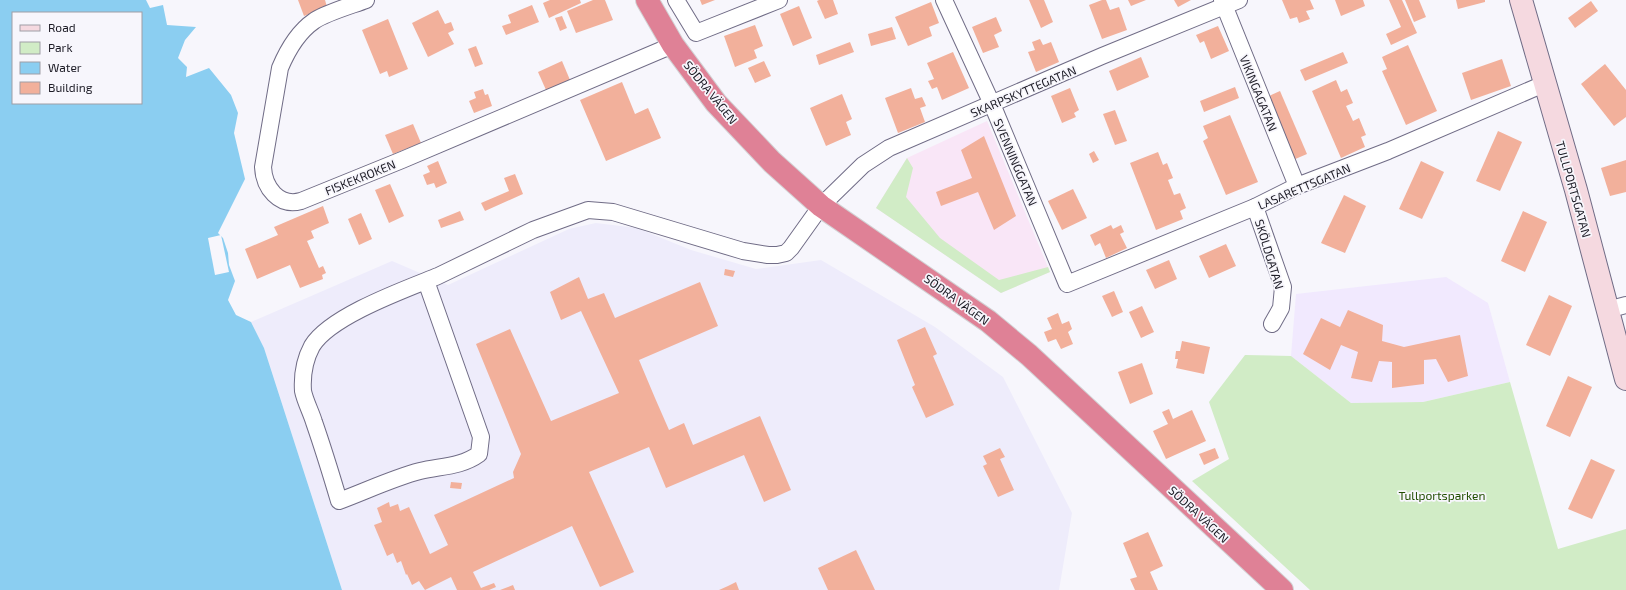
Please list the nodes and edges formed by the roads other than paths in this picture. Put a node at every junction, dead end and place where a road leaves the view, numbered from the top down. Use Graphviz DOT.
graph roads {
  1 [pos="366,0"];
  2 [pos="648,0"];
  3 [pos="676,0"];
  4 [pos="779,0"];
  5 [pos="944,0"];
  6 [pos="1239,0"];
  7 [pos="1525,2"];
  8 [pos="1223,3"];
  9 [pos="673,45"];
  10 [pos="1544,84"];
  11 [pos="992,104"];
  12 [pos="1297,186"];
  13 [pos="821,206"];
  14 [pos="1255,207"];
  15 [pos="426,281"];
  16 [pos="1065,282"];
  17 [pos="1617,307"];
  18 [pos="1272,324"];
  19 [pos="1626,379"];
  20 [pos="1282,590"];
  1 -- 9 [label="street, FISKEKROKEN"];
  2 -- 9 [label="highway, SÖDRA VÄGEN"];
  3 -- 4 [label="street"];
  5 -- 11 [label="street, SVENNINGGATAN"];
  6 -- 8 [label="street, SKARPSKYTTEGATAN"];
  7 -- 10 [label="main road, TULLPORTSGATAN"];
  8 -- 11 [label="street, SKARPSKYTTEGATAN"];
  8 -- 12 [label="street, VIKINGAGATAN"];
  9 -- 13 [label="highway, SÖDRA VÄGEN"];
  10 -- 12 [label="street, LASARETTSGATAN"];
  10 -- 17 [label="main road, TULLPORTSGATAN"];
  11 -- 13 [label="street, SKARPSKYTTEGATAN"];
  11 -- 16 [label="street, SVENNINGGATAN"];
  12 -- 14 [label="street, LASARETTSGATAN"];
  13 -- 15 [label="street, SKARPSKYTTEGATAN"];
  13 -- 20 [label="highway, SÖDRA VÄGEN"];
  14 -- 16 [label="street, LASARETTSGATAN"];
  14 -- 18 [label="street, SKÖLDGATAN"];
  15 -- 15 [label="street, SKARPSKYTTEGATAN"];
  17 -- 19 [label="main road, TULLPORTSGATAN"];
}
